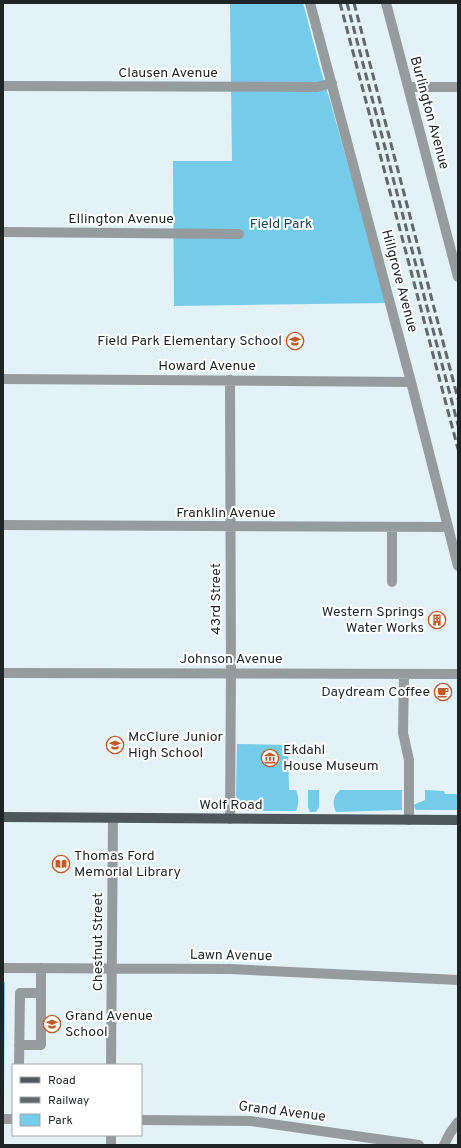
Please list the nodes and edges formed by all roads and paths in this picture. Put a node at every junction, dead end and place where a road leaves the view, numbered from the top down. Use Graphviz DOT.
graph roads {
  1 [pos="310,3"];
  2 [pos="386,3"];
  3 [pos="332,83"];
  4 [pos="3,86"];
  5 [pos="408,87"];
  6 [pos="458,87"];
  7 [pos="3,232"];
  8 [pos="239,234"];
  9 [pos="458,277"];
  10 [pos="3,379"];
  11 [pos="230,380"];
  12 [pos="411,382"];
  13 [pos="3,525"];
  14 [pos="230,527"];
  15 [pos="392,527"];
  16 [pos="448,527"];
  17 [pos="458,566"];
  18 [pos="392,582"];
  19 [pos="230,672"];
  20 [pos="3,673"];
  21 [pos="404,674"];
  22 [pos="458,674"];
  23 [pos="3,818"];
  24 [pos="113,818"];
  25 [pos="230,819"];
  26 [pos="409,820"];
  27 [pos="458,820"];
  28 [pos="3,968"];
  29 [pos="41,968"];
  30 [pos="112,968"];
  31 [pos="458,980"];
  32 [pos="41,993"];
  33 [pos="19,1045"];
  34 [pos="19,1064"];
  35 [pos="111,1064"];
  36 [pos="142,1120"];
  37 [pos="458,1122"];
  38 [pos="419,1145"];
  39 [pos="444,1145"];
  1 -- 3 [label="street, Hillgrove Avenue"];
  2 -- 5 [label="street, Burlington Avenue"];
  3 -- 4 [label="street, Clausen Avenue"];
  3 -- 12 [label="street, Hillgrove Avenue"];
  5 -- 6 [label="street"];
  5 -- 9 [label="street, Burlington Avenue"];
  7 -- 8 [label="street, Ellington Avenue"];
  10 -- 11 [label="street, Howard Avenue"];
  11 -- 12 [label="street, Howard Avenue"];
  11 -- 14 [label="street, 43rd Street"];
  12 -- 16 [label="street, Hillgrove Avenue"];
  13 -- 14 [label="street, Franklin Avenue"];
  14 -- 15 [label="street, Franklin Avenue"];
  14 -- 19 [label="street, 43rd Street"];
  15 -- 16 [label="street, Franklin Avenue"];
  15 -- 18 [label="street"];
  16 -- 17 [label="street, Hillgrove Avenue"];
  19 -- 20 [label="street, Johnson Avenue"];
  19 -- 21 [label="street, Johnson Avenue"];
  19 -- 25 [label="street, 43rd Street"];
  21 -- 22 [label="street, Johnson Avenue"];
  21 -- 26 [label="street"];
  23 -- 24 [label="main road, Wolf Road"];
  24 -- 25 [label="main road, Wolf Road"];
  24 -- 30 [label="street, Chestnut Street"];
  25 -- 26 [label="main road, Wolf Road"];
  26 -- 27 [label="main road, Wolf Road"];
  28 -- 29 [label="street, Lawn Avenue"];
  29 -- 30 [label="street, Lawn Avenue"];
  29 -- 32 [label="street"];
  30 -- 31 [label="street, Lawn Avenue"];
  30 -- 35 [label="street, Chestnut Street"];
  32 -- 33 [label="street"];
  32 -- 33 [label="street"];
  33 -- 34 [label="street"];
  36 -- 38 [label="street, Grand Avenue"];
  37 -- 39 [label="street"];
}
